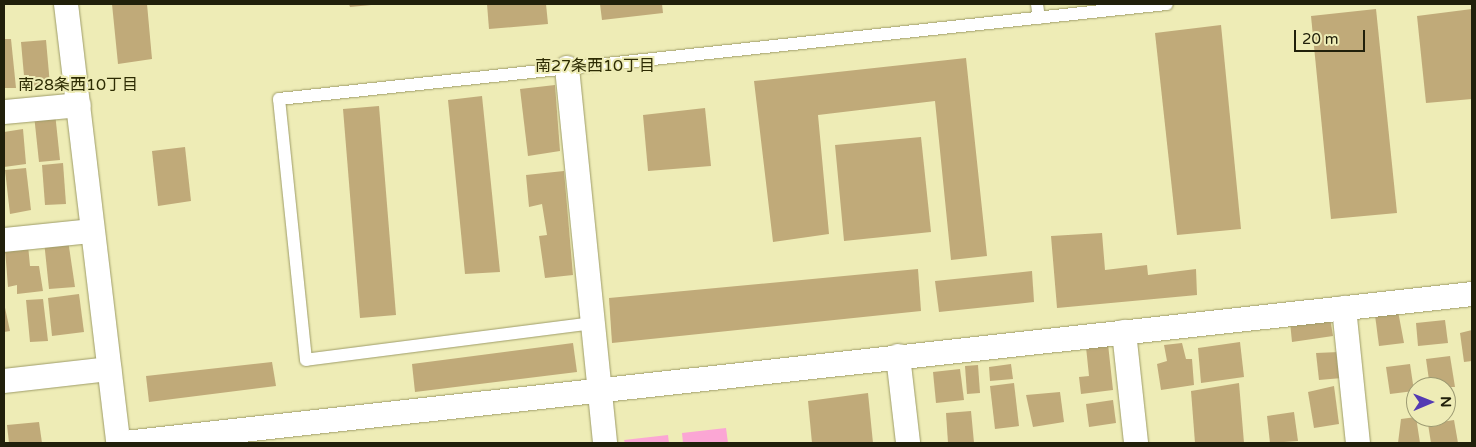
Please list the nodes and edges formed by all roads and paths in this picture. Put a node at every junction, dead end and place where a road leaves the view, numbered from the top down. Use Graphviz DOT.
graph roads {
  1 [pos="66,4"];
  2 [pos="1038,4"];
  3 [pos="1167,4"];
  4 [pos="1039,18"];
  5 [pos="567,68"];
  6 [pos="79,104"];
  7 [pos="4,112"];
  8 [pos="91,231"];
  9 [pos="4,240"];
  10 [pos="1472,294"];
  11 [pos="1344,308"];
  12 [pos="593,323"];
  13 [pos="1124,332"];
  14 [pos="898,356"];
  15 [pos="109,369"];
  16 [pos="4,380"];
  17 [pos="600,390"];
  18 [pos="118,443"];
  19 [pos="125,443"];
  20 [pos="605,443"];
  21 [pos="908,443"];
  22 [pos="1136,443"];
  23 [pos="1358,443"];
  1 -- 6 [label="street"];
  2 -- 4 [label="lane"];
  3 -- 4 [label="lane"];
  4 -- 5 [label="lane"];
  5 -- 12 [label="street"];
  5 -- 12 [label="lane"];
  6 -- 7 [label="street"];
  6 -- 8 [label="street"];
  8 -- 9 [label="street"];
  8 -- 15 [label="street"];
  10 -- 11 [label="street"];
  11 -- 13 [label="street"];
  11 -- 23 [label="street"];
  12 -- 17 [label="street"];
  13 -- 14 [label="street"];
  13 -- 22 [label="street"];
  14 -- 17 [label="street"];
  14 -- 21 [label="street"];
  15 -- 16 [label="street"];
  15 -- 18 [label="street"];
  17 -- 19 [label="street"];
  17 -- 20 [label="street"];
}
